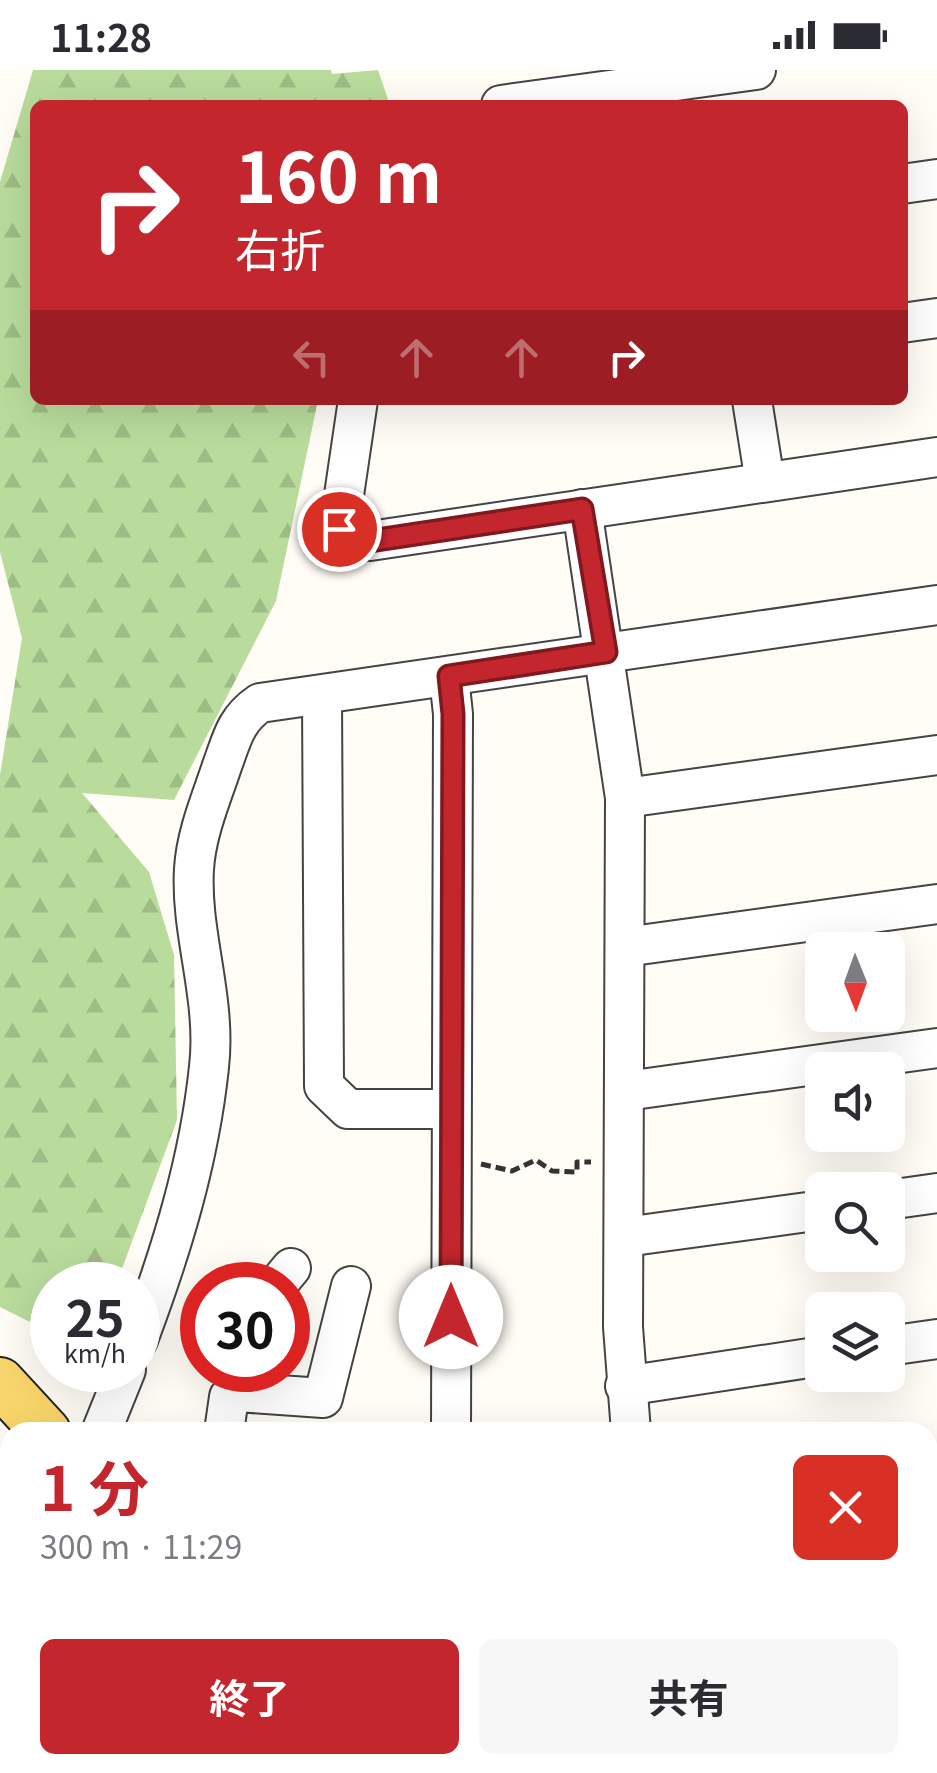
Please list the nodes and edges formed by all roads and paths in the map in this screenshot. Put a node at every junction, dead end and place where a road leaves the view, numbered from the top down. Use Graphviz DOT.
graph roads {
  1 [pos="756,70"];
  2 [pos="635,78"];
  3 [pos="707,91"];
  4 [pos="526,100"];
  5 [pos="937,179"];
  6 [pos="908,183"];
  7 [pos="937,318"];
  8 [pos="908,322"];
  9 [pos="357,405"];
  10 [pos="753,405"];
  11 [pos="937,457"];
  12 [pos="765,482"];
  13 [pos="582,509"];
  14 [pos="937,605"];
  15 [pos="606,652"];
  16 [pos="449,676"];
  17 [pos="322,695"];
  18 [pos="937,755"];
  19 [pos="625,798"];
  20 [pos="937,904"];
  21 [pos="625,947"];
  22 [pos="937,1048"];
  23 [pos="626,1091"];
  24 [pos="451,1109"];
  25 [pos="469,1162"];
  26 [pos="577,1162"];
  27 [pos="937,1193"];
  28 [pos="905,1198"];
  29 [pos="805,1212"];
  30 [pos="625,1237"];
  31 [pos="160,1280"];
  32 [pos="351,1286"];
  33 [pos="937,1339"];
  34 [pos="905,1344"];
  35 [pos="805,1359"];
  36 [pos="0,1382"];
  37 [pos="625,1386"];
  38 [pos="117,1392"];
  39 [pos="231,1392"];
  40 [pos="293,1392"];
  41 [pos="37,1422"];
  42 [pos="105,1422"];
  43 [pos="224,1422"];
  44 [pos="451,1422"];
  45 [pos="630,1422"];
  1 -- 3 [label="street"];
  2 -- 3 [label="street"];
  2 -- 4 [label="street"];
  5 -- 6 [label="street"];
  7 -- 8 [label="street"];
  9 -- 13 [label="street"];
  10 -- 12 [label="street"];
  11 -- 12 [label="street"];
  12 -- 13 [label="street"];
  13 -- 15 [label="street"];
  14 -- 15 [label="street"];
  15 -- 16 [label="street"];
  15 -- 19 [label="street"];
  16 -- 17 [label="street"];
  16 -- 24 [label="street"];
  17 -- 24 [label="street"];
  17 -- 31 [label="street"];
  18 -- 19 [label="street"];
  19 -- 21 [label="street"];
  20 -- 21 [label="street"];
  21 -- 23 [label="street"];
  22 -- 23 [label="street"];
  23 -- 30 [label="street"];
  24 -- 44 [label="street"];
  25 -- 26 [label="path"];
  27 -- 28 [label="street"];
  29 -- 30 [label="street"];
  30 -- 37 [label="street"];
  32 -- 40 [label="street"];
  33 -- 34 [label="street"];
  35 -- 37 [label="street"];
  36 -- 41 [label="main road"];
  37 -- 45 [label="street"];
  38 -- 42 [label="street"];
  39 -- 43 [label="street"];
}
